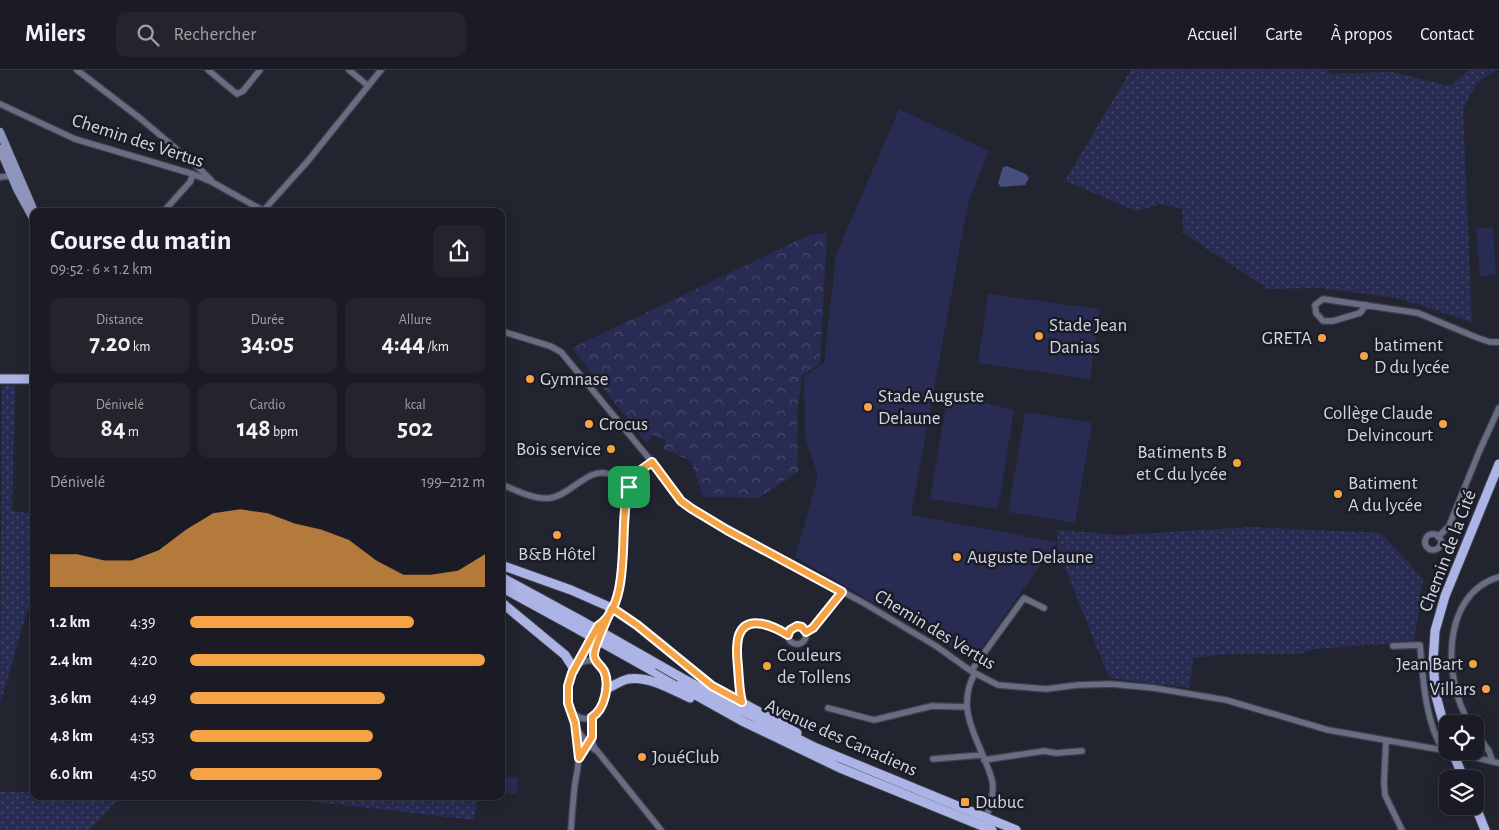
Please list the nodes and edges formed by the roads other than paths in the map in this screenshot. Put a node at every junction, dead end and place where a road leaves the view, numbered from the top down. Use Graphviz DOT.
graph roads {
  1 [pos="77,70"];
  2 [pos="208,70"];
  3 [pos="260,70"];
  4 [pos="349,70"];
  5 [pos="381,70"];
  6 [pos="367,85"];
  7 [pos="2,105"];
  8 [pos="0,132"];
  9 [pos="0,148"];
  10 [pos="5,158"];
  11 [pos="192,174"];
  12 [pos="11,176"];
  13 [pos="0,177"];
  14 [pos="212,182"];
  15 [pos="32,208"];
  16 [pos="167,208"];
  17 [pos="258,208"];
  18 [pos="266,208"];
  19 [pos="30,212"];
  20 [pos="1366,306"];
  21 [pos="505,332"];
  22 [pos="1499,342"];
  23 [pos="30,378"];
  24 [pos="0,379"];
  25 [pos="1499,408"];
  26 [pos="652,462"];
  27 [pos="1499,464"];
  28 [pos="505,485"];
  29 [pos="629,487"];
  30 [pos="1438,536"];
  31 [pos="505,566"];
  32 [pos="1499,576"];
  33 [pos="505,578"];
  34 [pos="505,588"];
  35 [pos="842,592"];
  36 [pos="505,605"];
  37 [pos="612,608"];
  38 [pos="1044,608"];
  39 [pos="604,622"];
  40 [pos="578,624"];
  41 [pos="806,632"];
  42 [pos="788,635"];
  43 [pos="1393,646"];
  44 [pos="598,663"];
  45 [pos="576,667"];
  46 [pos="973,672"];
  47 [pos="606,689"];
  48 [pos="742,702"];
  49 [pos="967,707"];
  50 [pos="570,708"];
  51 [pos="828,708"];
  52 [pos="1441,715"];
  53 [pos="1466,715"];
  54 [pos="592,717"];
  55 [pos="744,722"];
  56 [pos="575,728"];
  57 [pos="592,737"];
  58 [pos="1386,741"];
  59 [pos="1439,743"];
  60 [pos="588,744"];
  61 [pos="1484,746"];
  62 [pos="814,747"];
  63 [pos="1439,749"];
  64 [pos="1082,751"];
  65 [pos="599,753"];
  66 [pos="579,758"];
  67 [pos="983,758"];
  68 [pos="1484,758"];
  69 [pos="933,759"];
  70 [pos="1492,760"];
  71 [pos="1499,763"];
  72 [pos="1479,815"];
  73 [pos="986,818"];
  74 [pos="571,830"];
  75 [pos="661,830"];
  76 [pos="992,830"];
  77 [pos="1016,830"];
  78 [pos="1402,830"];
  79 [pos="1485,830"];
  1 -- 14 [label="street"];
  2 -- 3 [label="street"];
  4 -- 6 [label="street"];
  5 -- 6 [label="street"];
  6 -- 18 [label="street"];
  7 -- 11 [label="street, Chemin des Vertus"];
  8 -- 10 [label="main road"];
  9 -- 10 [label="main road"];
  10 -- 12 [label="main road"];
  10 -- 15 [label="main road"];
  11 -- 14 [label="street, Chemin des Vertus"];
  11 -- 16 [label="street"];
  12 -- 13 [label="street"];
  12 -- 19 [label="main road"];
  14 -- 17 [label="street, Chemin des Vertus"];
  20 -- 20 [label="street"];
  20 -- 22 [label="street"];
  21 -- 26 [label="street, Chemin des Vertus"];
  23 -- 24 [label="main road"];
  25 -- 30 [label="street"];
  26 -- 29 [label="street"];
  26 -- 35 [label="street, Chemin des Vertus"];
  27 -- 52 [label="main road, Chemin de la Cité"];
  28 -- 29 [label="street"];
  29 -- 37 [label="street"];
  31 -- 37 [label="main road"];
  32 -- 53 [label="street"];
  33 -- 40 [label="main road, Avenue des Canadiens"];
  34 -- 40 [label="main road, Avenue des Canadiens"];
  35 -- 41 [label="street"];
  35 -- 46 [label="street, Chemin des Vertus"];
  36 -- 45 [label="main road"];
  37 -- 39 [label="street"];
  37 -- 48 [label="main road"];
  38 -- 46 [label="street"];
  39 -- 44 [label="street"];
  39 -- 45 [label="street"];
  40 -- 55 [label="main road, Avenue des Canadiens, bridge"];
  40 -- 62 [label="main road, Avenue des Canadiens, bridge"];
  41 -- 42 [label="street"];
  41 -- 42 [label="street"];
  42 -- 48 [label="street"];
  43 -- 59 [label="street"];
  44 -- 45 [label="street"];
  44 -- 47 [label="street"];
  45 -- 50 [label="street"];
  46 -- 49 [label="street"];
  46 -- 58 [label="street, Chemin des Vertus"];
  47 -- 54 [label="street"];
  47 -- 55 [label="main road"];
  48 -- 62 [label="main road"];
  49 -- 51 [label="street"];
  49 -- 67 [label="street"];
  50 -- 54 [label="street"];
  50 -- 56 [label="street"];
  54 -- 57 [label="street"];
  55 -- 76 [label="main road, Avenue des Canadiens"];
  56 -- 60 [label="street"];
  56 -- 66 [label="street"];
  57 -- 60 [label="street"];
  57 -- 65 [label="street"];
  58 -- 63 [label="street, Chemin des Vertus"];
  58 -- 78 [label="street"];
  60 -- 65 [label="street"];
  60 -- 66 [label="street"];
  61 -- 70 [label="street"];
  62 -- 73 [label="main road, Avenue des Canadiens"];
  64 -- 67 [label="street"];
  65 -- 75 [label="street"];
  66 -- 74 [label="street"];
  67 -- 69 [label="street"];
  67 -- 73 [label="street"];
  68 -- 70 [label="street, Chemin des Vertus"];
  70 -- 71 [label="street, Chemin des Vertus"];
  72 -- 79 [label="main road"];
  73 -- 77 [label="main road, Avenue des Canadiens"];
}
